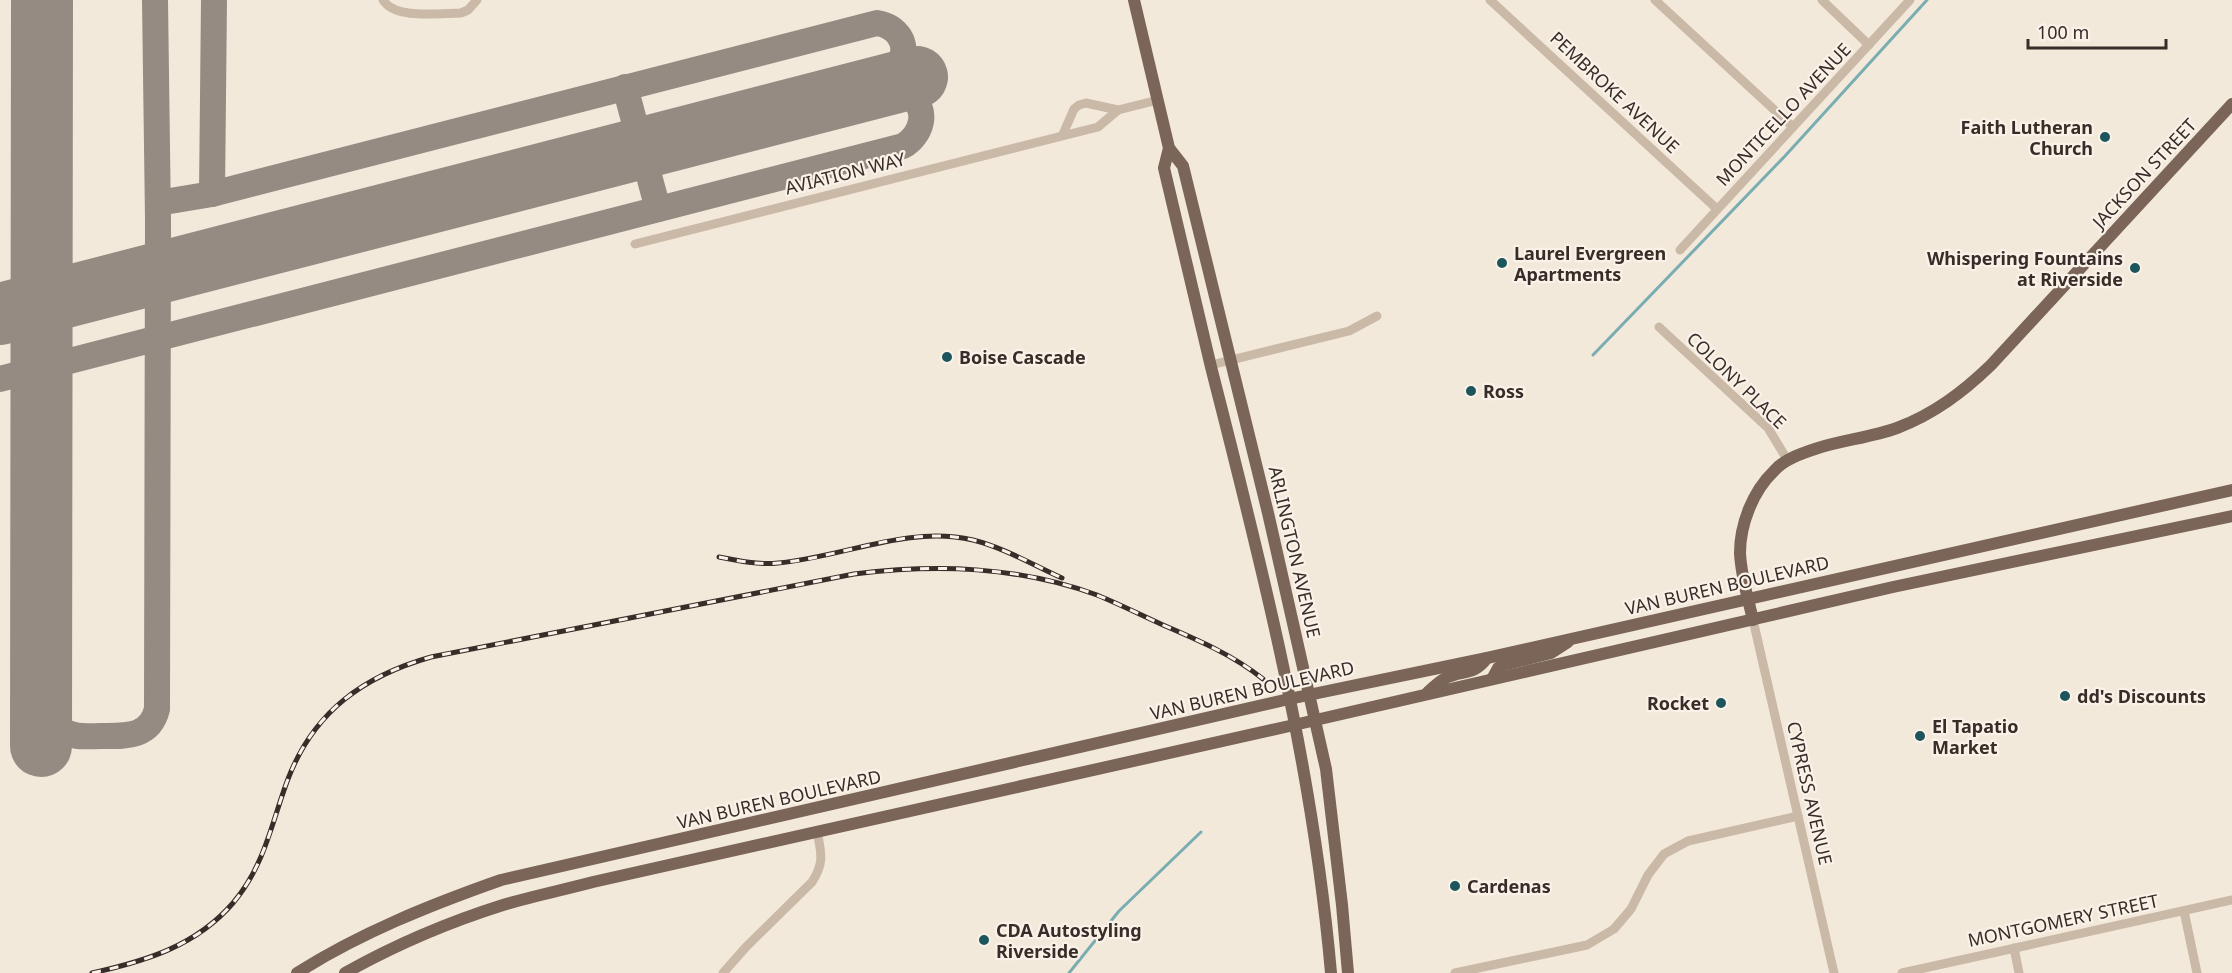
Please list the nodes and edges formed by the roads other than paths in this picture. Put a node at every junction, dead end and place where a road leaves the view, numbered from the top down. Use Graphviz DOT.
graph roads {
  1 [pos="383,0"];
  2 [pos="477,0"];
  3 [pos="1134,0"];
  4 [pos="1490,0"];
  5 [pos="1655,0"];
  6 [pos="1822,0"];
  7 [pos="1910,0"];
  8 [pos="1869,45"];
  9 [pos="1158,100"];
  10 [pos="2232,104"];
  11 [pos="1118,110"];
  12 [pos="1793,127"];
  13 [pos="1063,134"];
  14 [pos="1169,148"];
  15 [pos="1717,209"];
  16 [pos="635,244"];
  17 [pos="1680,250"];
  18 [pos="1377,316"];
  19 [pos="1659,327"];
  20 [pos="1231,359"];
  21 [pos="1211,364"];
  22 [pos="1788,461"];
  23 [pos="2232,490"];
  24 [pos="2232,516"];
  25 [pos="2028,536"];
  26 [pos="2031,558"];
  27 [pos="1748,598"];
  28 [pos="1753,620"];
  29 [pos="1574,638"];
  30 [pos="1487,658"];
  31 [pos="1492,679"];
  32 [pos="1425,694"];
  33 [pos="1310,695"];
  34 [pos="1289,699"];
  35 [pos="1315,719"];
  36 [pos="1294,725"];
  37 [pos="1798,816"];
  38 [pos="817,831"];
  39 [pos="2232,900"];
  40 [pos="2184,911"];
  41 [pos="1328,942"];
  42 [pos="2014,948"];
  43 [pos="297,973"];
  44 [pos="345,973"];
  45 [pos="723,973"];
  46 [pos="1331,973"];
  47 [pos="1336,973"];
  48 [pos="1348,973"];
  49 [pos="1455,973"];
  50 [pos="1834,973"];
  51 [pos="1902,973"];
  52 [pos="2019,973"];
  53 [pos="2197,973"];
  1 -- 2 [label="street"];
  3 -- 9 [label="main road, ARLINGTON AVENUE"];
  4 -- 15 [label="street, PEMBROKE AVENUE"];
  5 -- 12 [label="street"];
  6 -- 8 [label="street"];
  7 -- 8 [label="street, MONTICELLO AVENUE"];
  8 -- 12 [label="street, MONTICELLO AVENUE"];
  9 -- 11 [label="street, AVIATION WAY"];
  9 -- 14 [label="main road, ARLINGTON AVENUE"];
  10 -- 22 [label="main road, JACKSON STREET"];
  11 -- 13 [label="street, AVIATION WAY"];
  11 -- 13 [label="street, AVIATION WAY"];
  12 -- 15 [label="street, MONTICELLO AVENUE"];
  13 -- 16 [label="street, AVIATION WAY"];
  14 -- 20 [label="main road, ARLINGTON AVENUE"];
  14 -- 21 [label="main road, ARLINGTON AVENUE"];
  15 -- 17 [label="street, MONTICELLO AVENUE"];
  18 -- 20 [label="street"];
  19 -- 22 [label="street, COLONY PLACE"];
  20 -- 21 [label="street"];
  20 -- 33 [label="main road, ARLINGTON AVENUE"];
  21 -- 34 [label="main road, ARLINGTON AVENUE"];
  22 -- 27 [label="main road, JACKSON STREET"];
  23 -- 25 [label="main road, VAN BUREN BOULEVARD"];
  24 -- 26 [label="main road"];
  25 -- 26 [label="main road"];
  25 -- 27 [label="main road, VAN BUREN BOULEVARD"];
  26 -- 28 [label="main road"];
  27 -- 28 [label="main road, JACKSON STREET"];
  27 -- 29 [label="main road, VAN BUREN BOULEVARD"];
  28 -- 31 [label="main road"];
  28 -- 37 [label="street, CYPRESS AVENUE"];
  29 -- 30 [label="main road, VAN BUREN BOULEVARD"];
  29 -- 31 [label="main road"];
  30 -- 32 [label="main road"];
  30 -- 33 [label="main road, VAN BUREN BOULEVARD"];
  31 -- 32 [label="main road"];
  32 -- 35 [label="main road"];
  33 -- 34 [label="main road, VAN BUREN BOULEVARD"];
  33 -- 35 [label="main road, ARLINGTON AVENUE"];
  34 -- 36 [label="main road, ARLINGTON AVENUE"];
  34 -- 43 [label="main road, VAN BUREN BOULEVARD"];
  35 -- 36 [label="main road"];
  35 -- 48 [label="main road, ARLINGTON AVENUE"];
  36 -- 38 [label="main road"];
  36 -- 41 [label="main road, ARLINGTON AVENUE"];
  37 -- 49 [label="street"];
  37 -- 50 [label="street, CYPRESS AVENUE"];
  38 -- 44 [label="main road"];
  38 -- 45 [label="street"];
  39 -- 40 [label="street, MONTGOMERY STREET"];
  40 -- 42 [label="street, MONTGOMERY STREET"];
  40 -- 53 [label="street"];
  41 -- 46 [label="main road, ARLINGTON AVENUE"];
  41 -- 47 [label="main road"];
  42 -- 51 [label="street, MONTGOMERY STREET"];
  42 -- 52 [label="street"];
}
